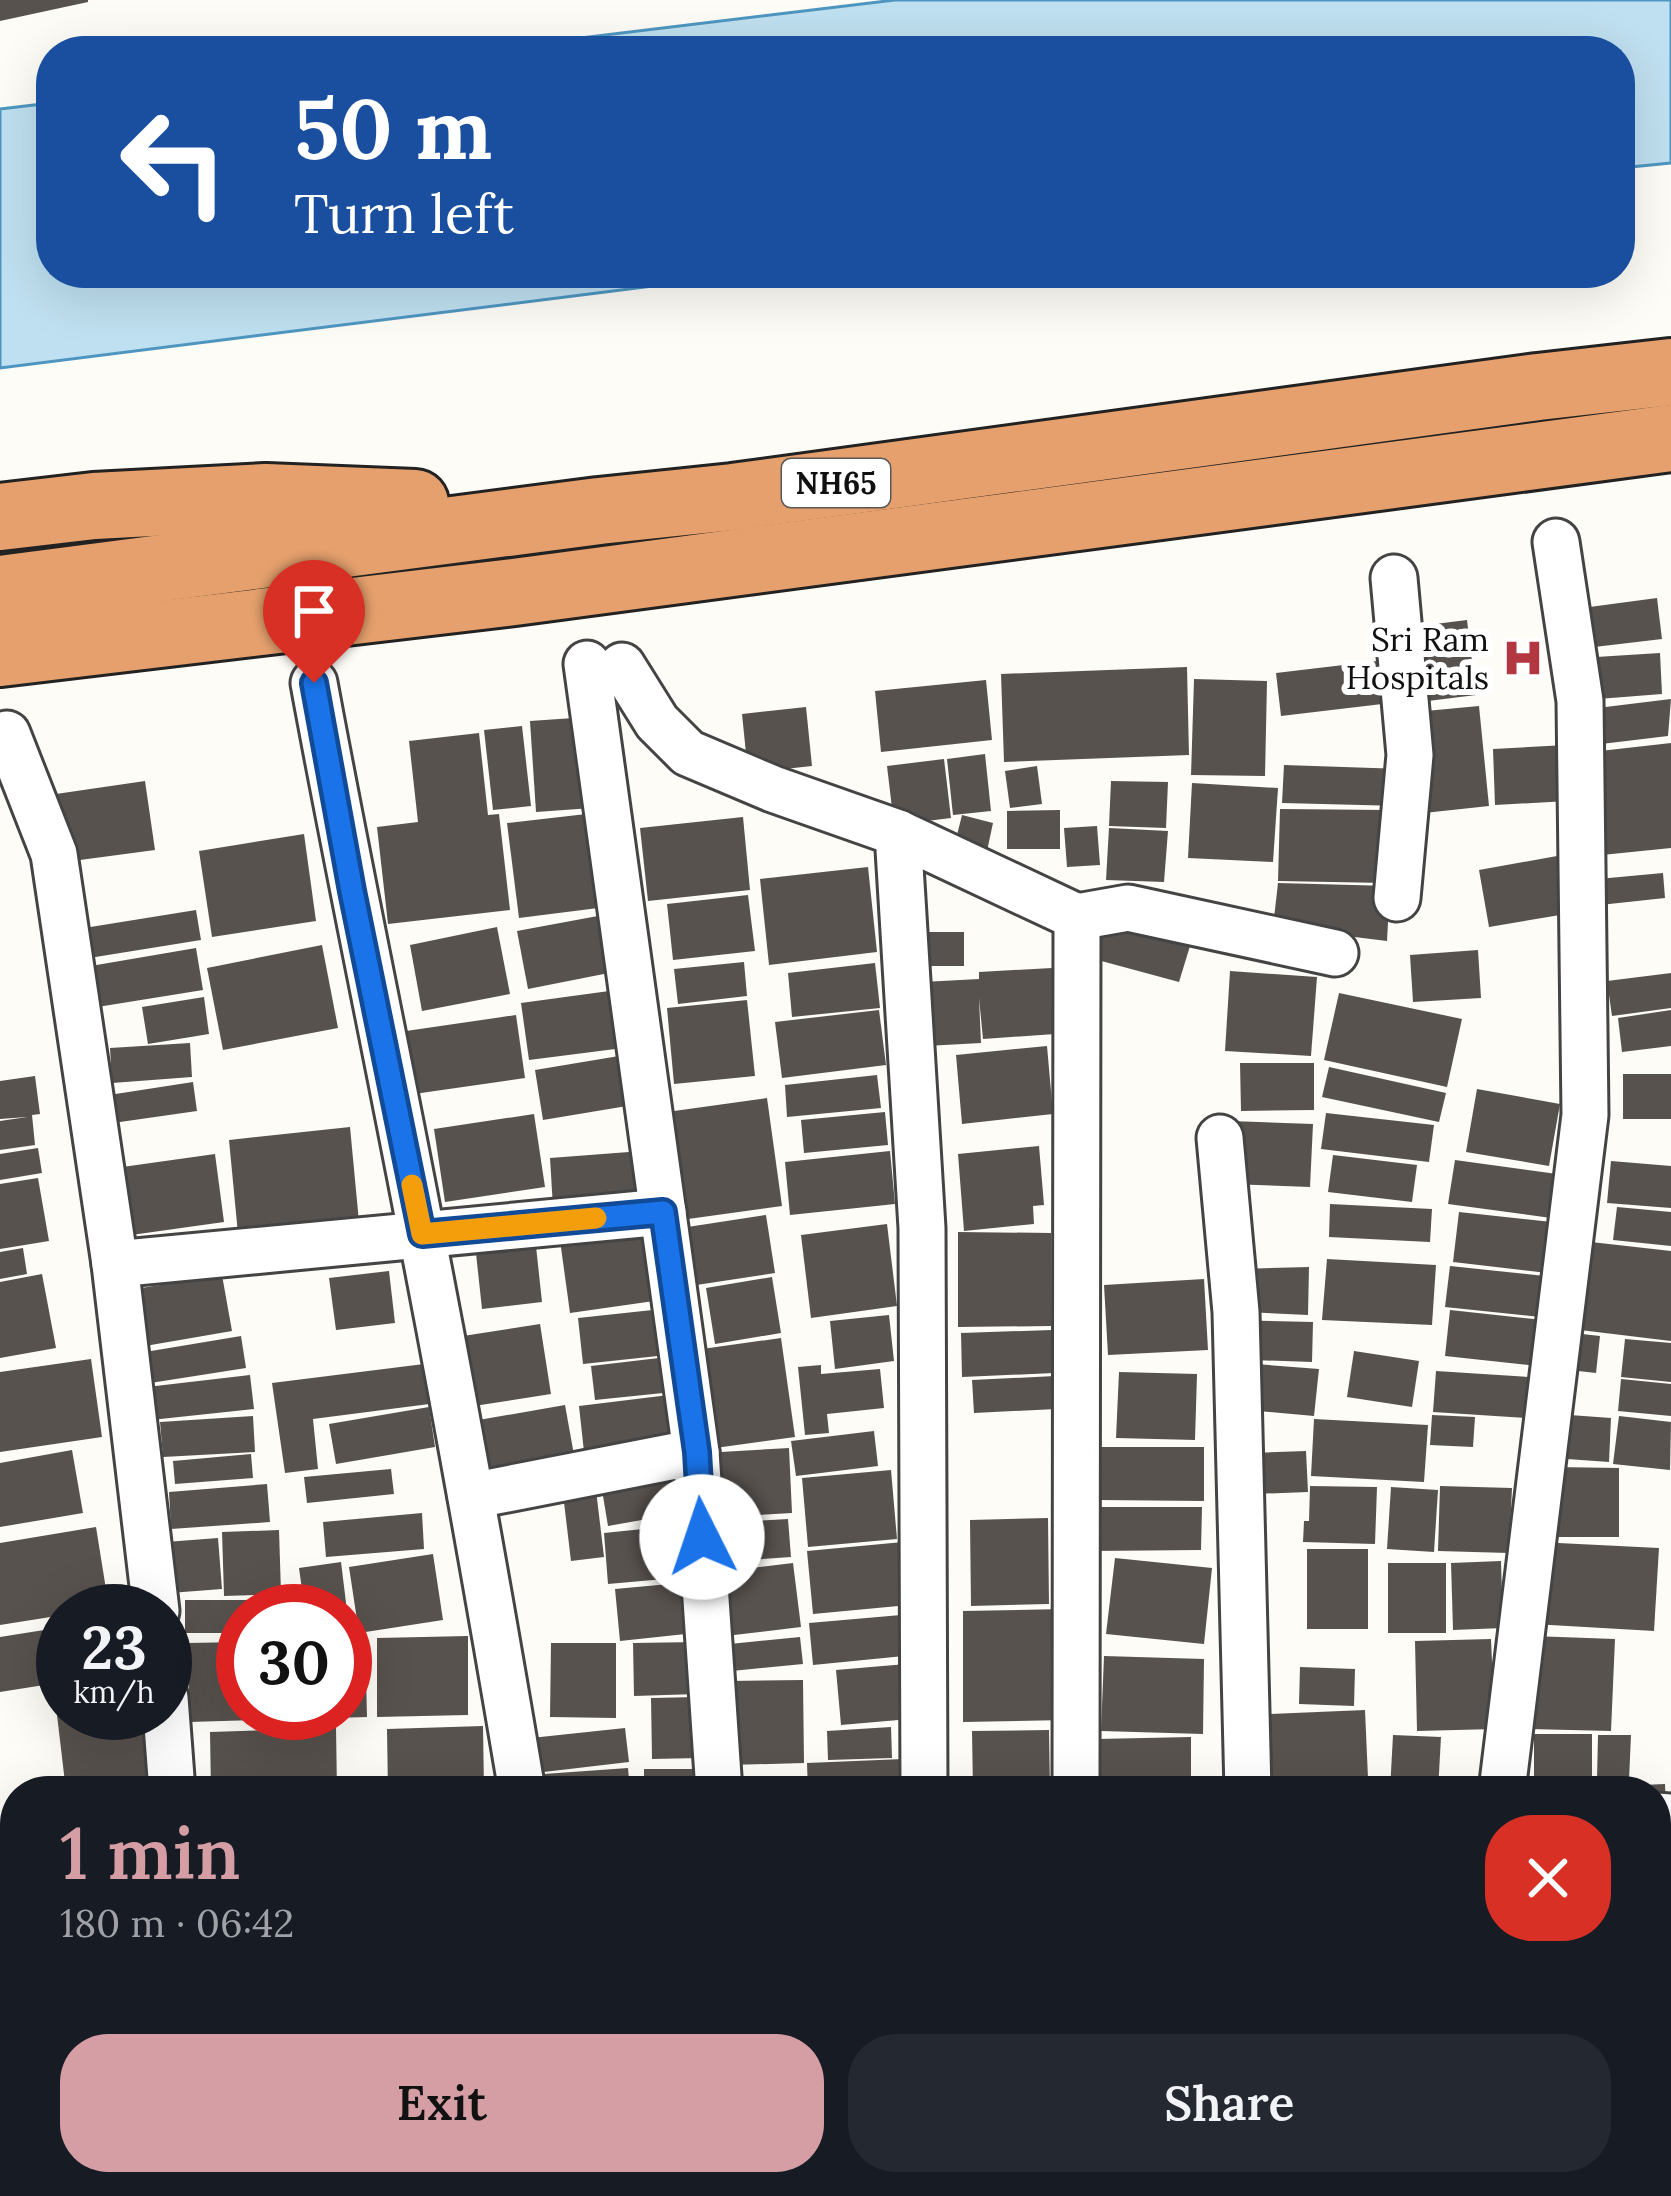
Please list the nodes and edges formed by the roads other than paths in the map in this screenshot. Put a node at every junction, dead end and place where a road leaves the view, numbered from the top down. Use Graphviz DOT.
graph roads {
  1 [pos="1671,372"];
  2 [pos="1671,438"];
  3 [pos="599,511"];
  4 [pos="0,517"];
  5 [pos="1556,542"];
  6 [pos="1394,578"];
  7 [pos="0,589"];
  8 [pos="0,653"];
  9 [pos="314,683"];
  10 [pos="7,734"];
  11 [pos="898,833"];
  12 [pos="1397,898"];
  13 [pos="1077,917"];
  14 [pos="1335,953"];
  15 [pos="1220,1138"];
  16 [pos="663,1212"];
  17 [pos="422,1234"];
  18 [pos="115,1264"];
  19 [pos="697,1452"];
  20 [pos="471,1496"];
  21 [pos="153,1584"];
  22 [pos="168,1740"];
  23 [pos="171,1776"];
  24 [pos="519,1776"];
  25 [pos="718,1776"];
  26 [pos="924,1776"];
  27 [pos="1076,1776"];
  28 [pos="1248,1776"];
  29 [pos="1504,1776"];
  1 -- 3 [label="highway, NH65"];
  2 -- 8 [label="highway, NH65"];
  3 -- 4 [label="highway"];
  3 -- 7 [label="highway, NH65"];
  5 -- 29 [label="street"];
  6 -- 12 [label="street"];
  9 -- 17 [label="street"];
  10 -- 18 [label="street"];
  11 -- 13 [label="street"];
  11 -- 16 [label="street"];
  11 -- 26 [label="street"];
  13 -- 14 [label="street"];
  13 -- 27 [label="street"];
  15 -- 28 [label="street"];
  16 -- 17 [label="street"];
  16 -- 19 [label="street"];
  17 -- 18 [label="street"];
  17 -- 20 [label="street"];
  18 -- 21 [label="street"];
  19 -- 20 [label="street"];
  19 -- 25 [label="street"];
  20 -- 24 [label="street"];
  22 -- 23 [label="street"];
}
